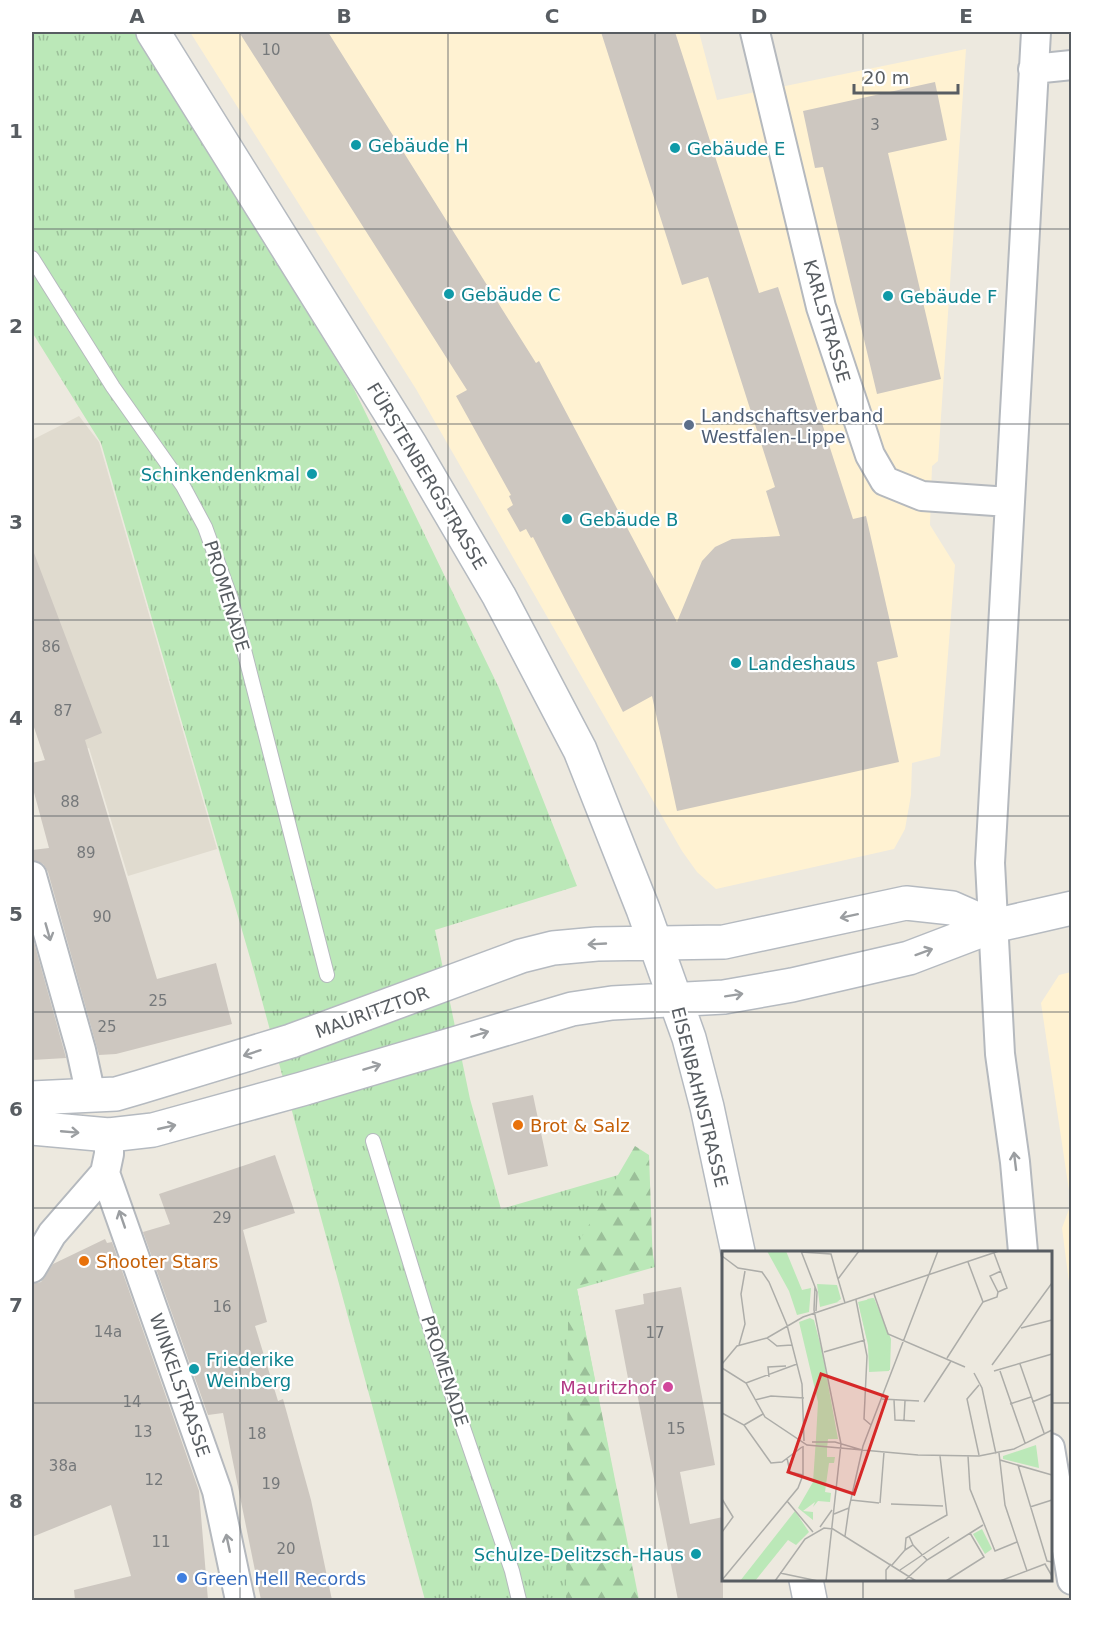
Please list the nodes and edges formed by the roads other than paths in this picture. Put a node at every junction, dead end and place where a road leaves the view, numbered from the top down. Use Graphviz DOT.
graph roads {
  1 [pos="153,32"];
  2 [pos="755,32"];
  3 [pos="1036,32"];
  4 [pos="1071,65"];
  5 [pos="1033,69"];
  6 [pos="32,258"];
  7 [pos="1009,502"];
  8 [pos="32,876"];
  9 [pos="1071,908"];
  10 [pos="993,926"];
  11 [pos="656,944"];
  12 [pos="327,975"];
  13 [pos="675,1000"];
  14 [pos="91,1096"];
  15 [pos="32,1098"];
  16 [pos="32,1128"];
  17 [pos="110,1135"];
  18 [pos="373,1141"];
  19 [pos="105,1173"];
  20 [pos="738,1251"];
  21 [pos="1023,1251"];
  22 [pos="32,1268"];
  23 [pos="1052,1461"];
  24 [pos="1071,1580"];
  25 [pos="806,1581"];
  26 [pos="240,1600"];
  27 [pos="519,1600"];
  28 [pos="810,1600"];
  1 -- 11 [label="main road, FÜRSTENBERGSTRASSE"];
  2 -- 7 [label="street, KARLSTRASSE"];
  3 -- 5 [label="street"];
  4 -- 5 [label="street"];
  5 -- 7 [label="street"];
  6 -- 12 [label="lane, PROMENADE"];
  7 -- 10 [label="street"];
  8 -- 14 [label="street, one-way"];
  9 -- 10 [label="main road"];
  10 -- 11 [label="main road, MAURITZTOR, one-way"];
  13 -- 10 [label="main road, one-way"];
  21 -- 10 [label="street, one-way"];
  11 -- 13 [label="main road, EISENBAHNSTRASSE"];
  11 -- 14 [label="main road, MAURITZTOR, one-way"];
  17 -- 13 [label="main road, one-way"];
  13 -- 20 [label="main road, EISENBAHNSTRASSE"];
  14 -- 15 [label="main road, MAURITZTOR"];
  16 -- 17 [label="main road, one-way"];
  17 -- 19 [label="street"];
  18 -- 27 [label="lane, PROMENADE"];
  19 -- 22 [label="street"];
  26 -- 19 [label="street, WINKELSTRASSE, one-way"];
  23 -- 24 [label="street"];
  25 -- 28 [label="main road"];
}
